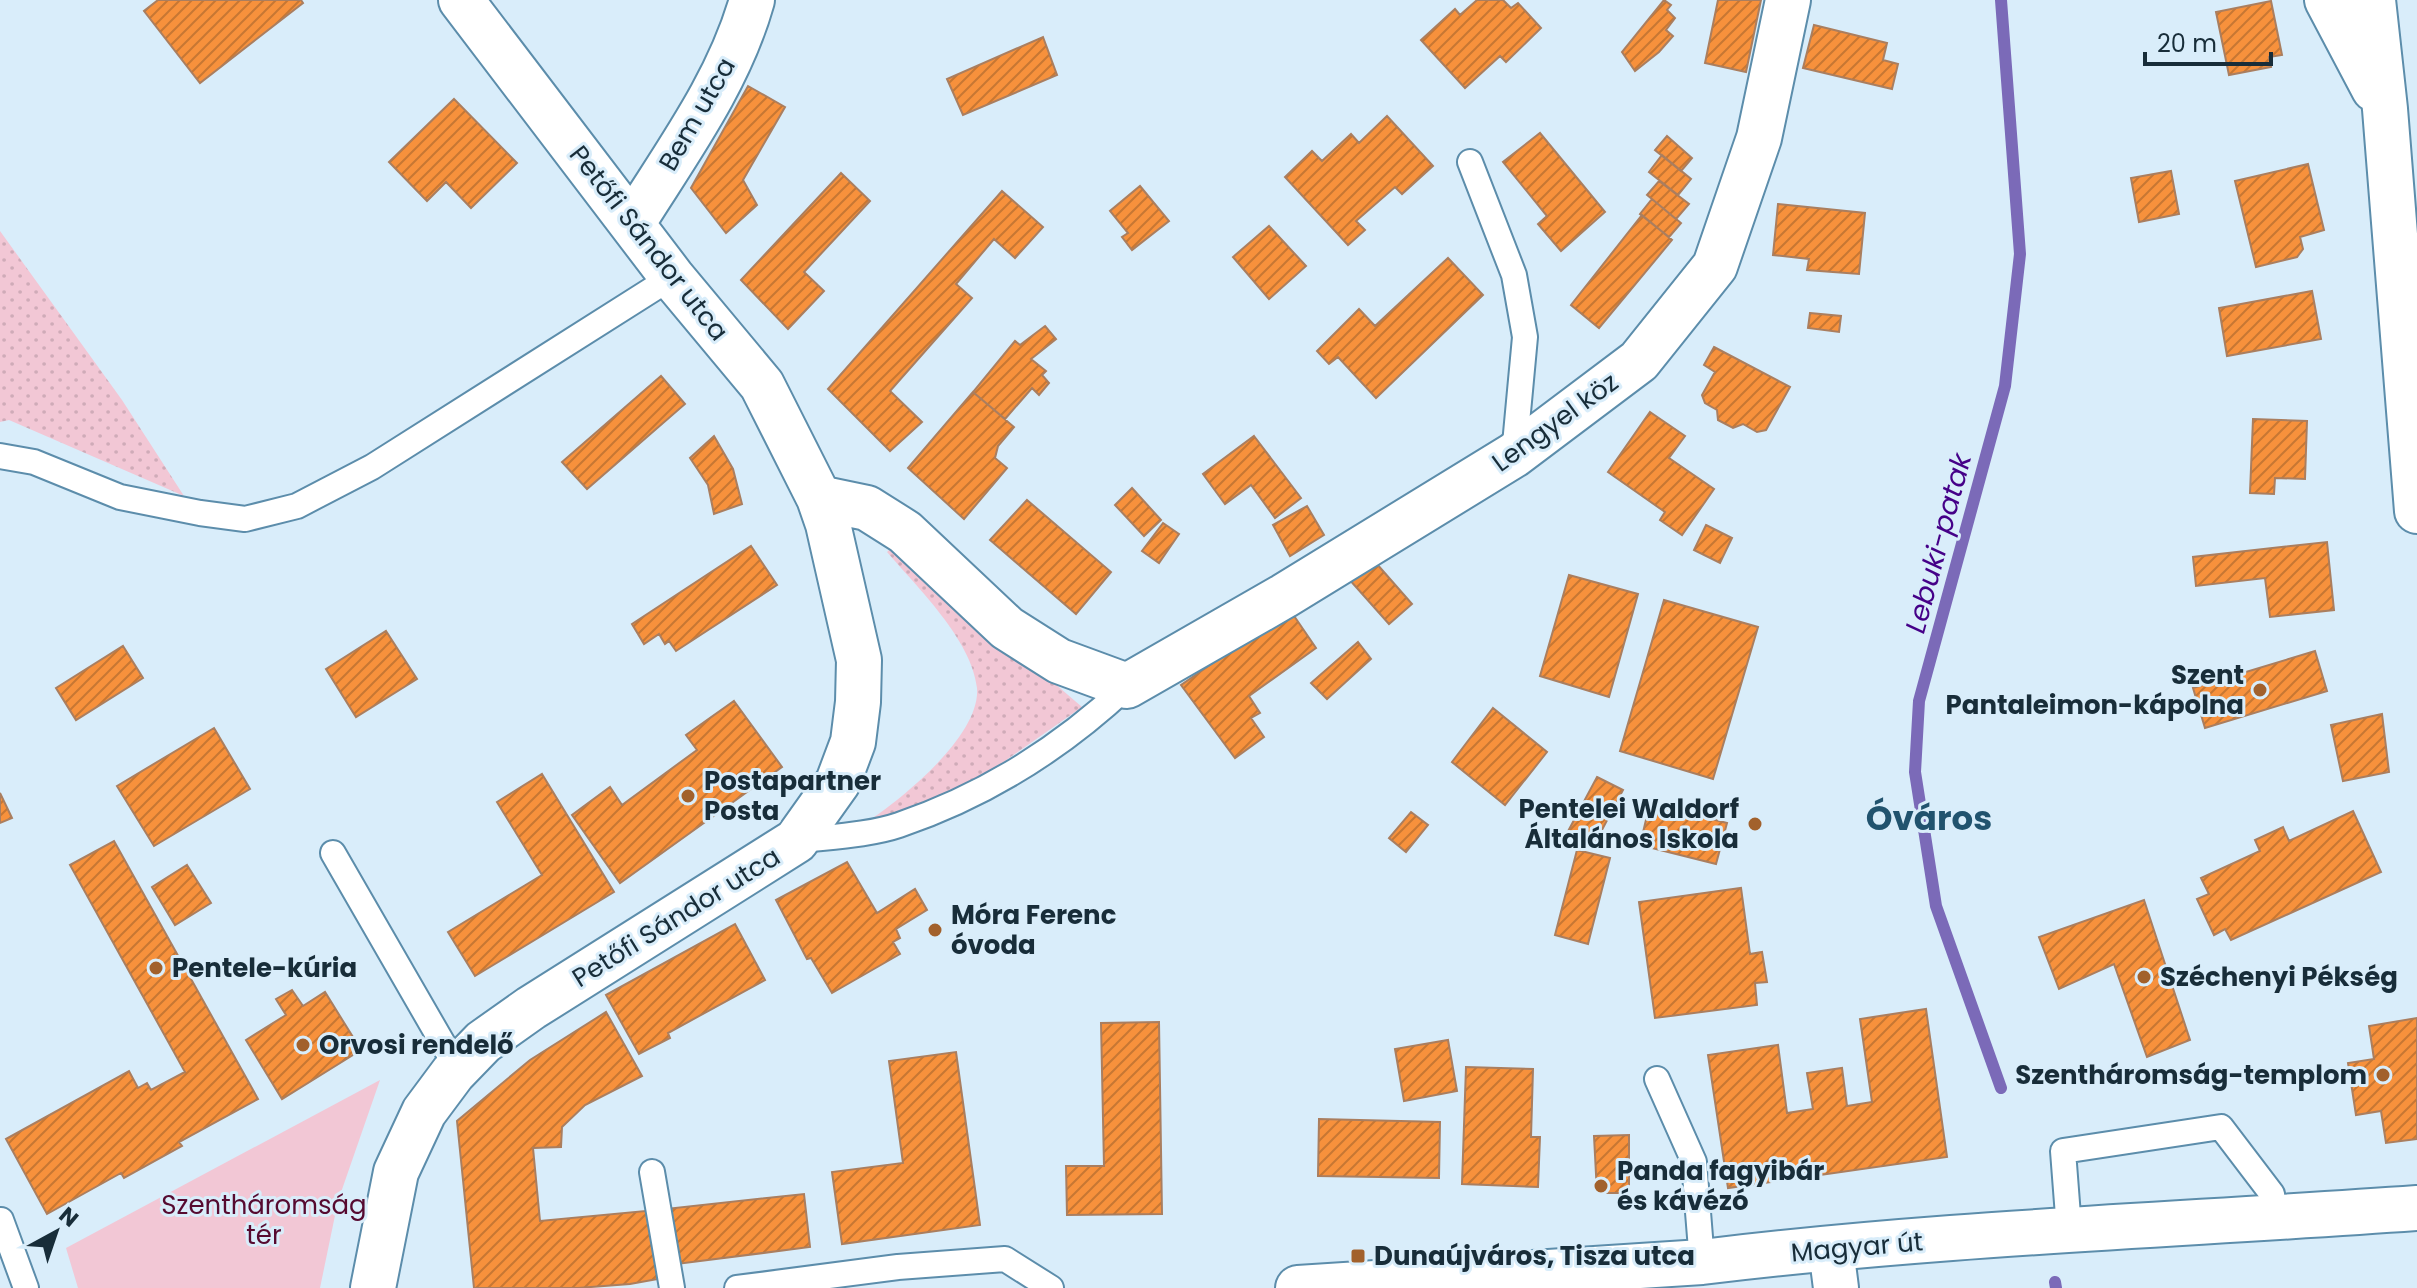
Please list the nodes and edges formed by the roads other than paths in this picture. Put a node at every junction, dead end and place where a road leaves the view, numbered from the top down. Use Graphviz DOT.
graph roads {
  1 [pos="461,0"];
  2 [pos="752,0"];
  3 [pos="1788,0"];
  4 [pos="2327,0"];
  5 [pos="2373,0"];
  6 [pos="2385,109"];
  7 [pos="1470,162"];
  8 [pos="632,224"];
  9 [pos="672,277"];
  10 [pos="2412,375"];
  11 [pos="1514,455"];
  12 [pos="0,456"];
  13 [pos="819,498"];
  14 [pos="2417,511"];
  15 [pos="1127,686"];
  16 [pos="796,841"];
  17 [pos="333,853"];
  18 [pos="457,1068"];
  19 [pos="1657,1079"];
  20 [pos="652,1172"];
  21 [pos="2417,1208"];
  22 [pos="2275,1218"];
  23 [pos="1,1220"];
  24 [pos="2069,1229"];
  25 [pos="1702,1262"];
  26 [pos="1834,1269"];
  27 [pos="26,1288"];
  28 [pos="373,1288"];
  29 [pos="672,1288"];
  30 [pos="737,1288"];
  31 [pos="1051,1288"];
  32 [pos="1298,1288"];
  1 -- 8 [label="street, Petőfi Sándor utca"];
  2 -- 8 [label="street, Bem utca"];
  3 -- 11 [label="street, Lengyel köz"];
  4 -- 6 [label="street"];
  5 -- 6 [label="street"];
  6 -- 10 [label="street"];
  7 -- 11 [label="lane"];
  8 -- 9 [label="street, Petőfi Sándor utca"];
  9 -- 12 [label="lane"];
  9 -- 13 [label="street, Petőfi Sándor utca"];
  10 -- 14 [label="street"];
  11 -- 15 [label="street, Lengyel köz"];
  13 -- 15 [label="street"];
  13 -- 16 [label="street, Petőfi Sándor utca"];
  15 -- 16 [label="lane"];
  16 -- 18 [label="street, Petőfi Sándor utca"];
  17 -- 18 [label="lane"];
  18 -- 28 [label="street, Petőfi Sándor utca"];
  19 -- 25 [label="lane"];
  20 -- 29 [label="lane"];
  21 -- 22 [label="street, Magyar út"];
  22 -- 24 [label="street, Magyar út"];
  22 -- 24 [label="lane"];
  23 -- 27 [label="lane"];
  24 -- 26 [label="street, Magyar út"];
  25 -- 26 [label="street, Magyar út"];
  25 -- 32 [label="street, Magyar út"];
  30 -- 31 [label="lane"];
}
